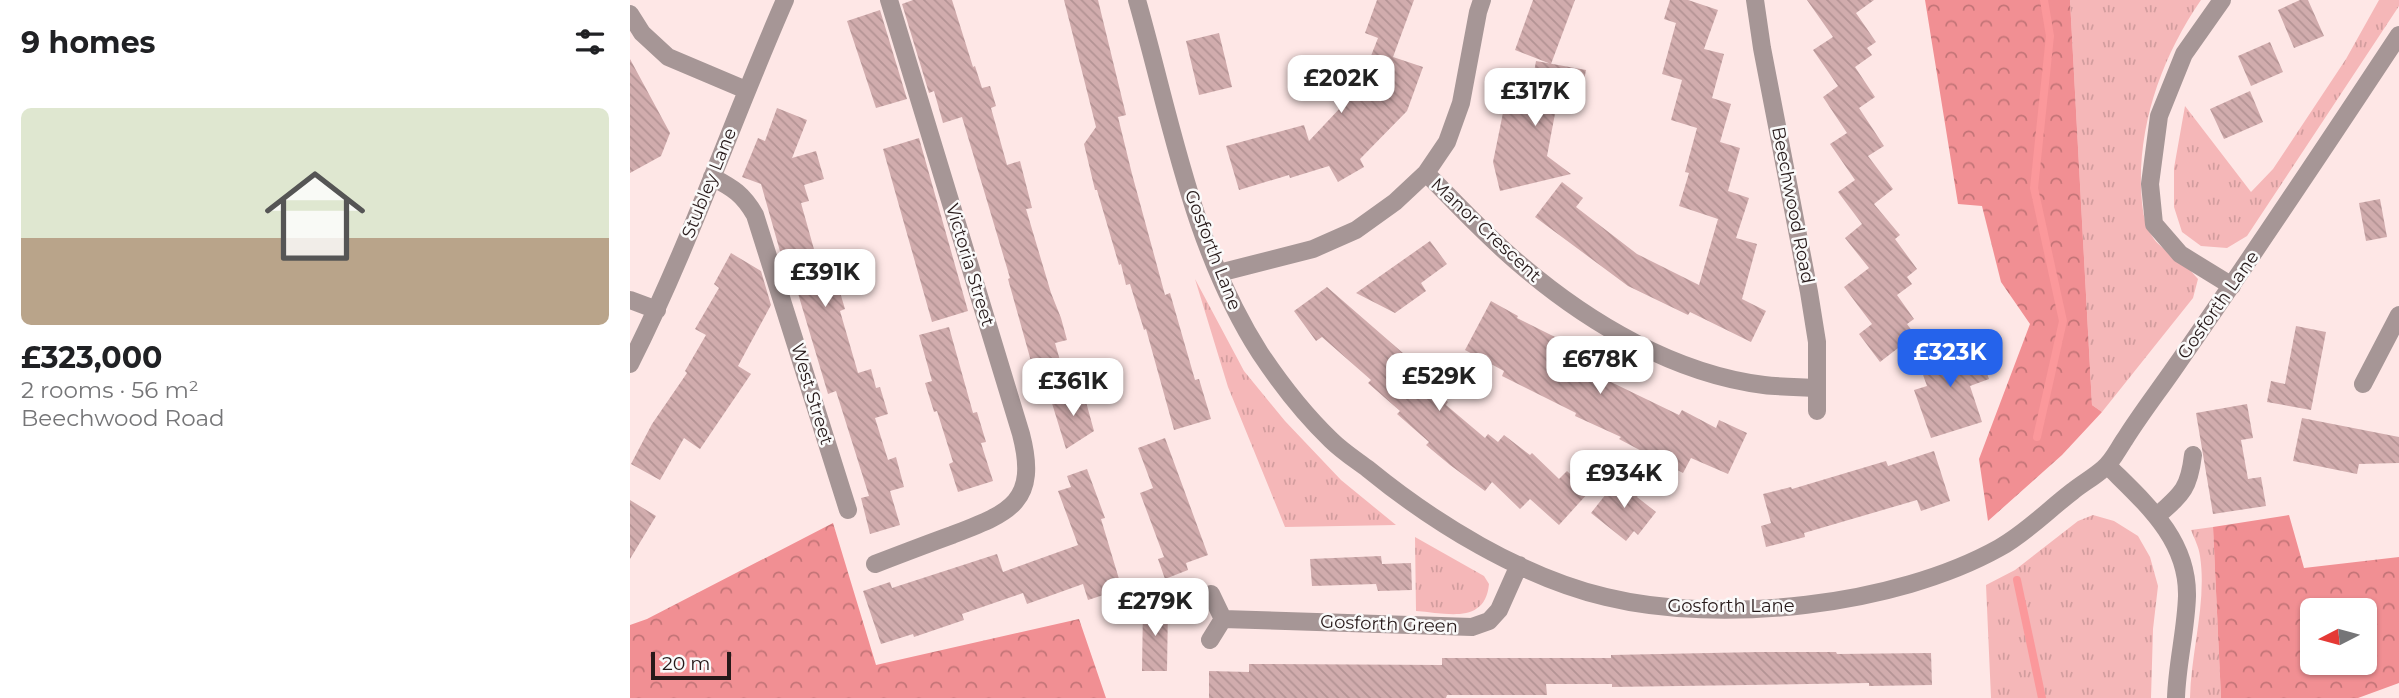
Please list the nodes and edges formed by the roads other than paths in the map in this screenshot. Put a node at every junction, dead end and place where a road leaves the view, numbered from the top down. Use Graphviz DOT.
graph roads {
  1 [pos="785,0"];
  2 [pos="889,0"];
  3 [pos="1136,0"];
  4 [pos="1482,0"];
  5 [pos="1755,0"];
  6 [pos="2222,0"];
  7 [pos="630,14"];
  8 [pos="2399,35"];
  9 [pos="746,89"];
  10 [pos="1426,173"];
  11 [pos="712,177"];
  12 [pos="1219,273"];
  13 [pos="2232,286"];
  14 [pos="630,300"];
  15 [pos="657,310"];
  16 [pos="2396,326"];
  17 [pos="630,365"];
  18 [pos="2363,384"];
  19 [pos="1817,388"];
  20 [pos="1816,411"];
  21 [pos="2193,456"];
  22 [pos="2108,466"];
  23 [pos="848,510"];
  24 [pos="2157,516"];
  25 [pos="875,564"];
  26 [pos="1519,565"];
  27 [pos="1211,594"];
  28 [pos="1223,620"];
  29 [pos="1210,640"];
  30 [pos="2176,698"];
  1 -- 9 [label="street, Stubley Lane"];
  2 -- 25 [label="street, Victoria Street"];
  3 -- 12 [label="street, Gosforth Lane"];
  4 -- 10 [label="street"];
  5 -- 19 [label="street, Beechwood Road"];
  6 -- 13 [label="street"];
  7 -- 9 [label="street"];
  8 -- 13 [label="street, Gosforth Lane"];
  9 -- 11 [label="street, Stubley Lane"];
  10 -- 12 [label="street"];
  10 -- 19 [label="street, Manor Crescent"];
  11 -- 15 [label="street, Stubley Lane"];
  11 -- 23 [label="street, West Street"];
  12 -- 26 [label="street, Gosforth Lane"];
  13 -- 22 [label="street, Gosforth Lane"];
  14 -- 15 [label="street"];
  15 -- 17 [label="street, Stubley Lane"];
  16 -- 18 [label="street"];
  19 -- 20 [label="street, Beechwood Road"];
  21 -- 24 [label="street"];
  22 -- 24 [label="street"];
  22 -- 26 [label="street, Gosforth Lane"];
  24 -- 30 [label="street"];
  26 -- 28 [label="street, Gosforth Green"];
  27 -- 28 [label="street"];
  28 -- 29 [label="street"];
}
